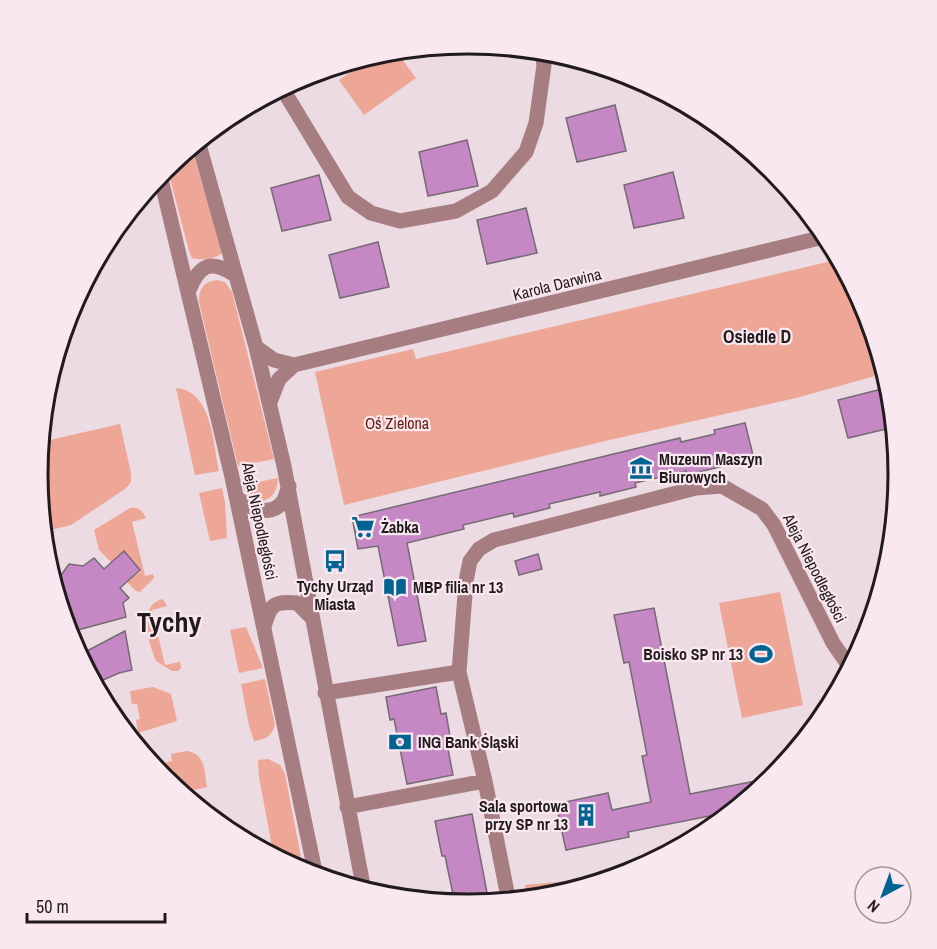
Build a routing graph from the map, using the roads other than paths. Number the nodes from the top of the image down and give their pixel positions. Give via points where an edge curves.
1 (543, 61) edge
2 (287, 95) edge
3 (201, 151) edge
4 (163, 186) edge
5 (816, 239) edge
6 (235, 275) junction
7 (189, 290) junction
8 (256, 347) junction
9 (294, 365) junction
10 (270, 402) junction
11 (289, 486) junction
12 (236, 497) junction
13 (313, 619) junction
14 (264, 627) junction
15 (845, 661) edge
16 (459, 672) junction
17 (325, 693) junction
18 (485, 781) junction
19 (347, 807) junction
20 (314, 865) edge
21 (359, 881) edge
22 (507, 893) edge

1 - 2 street via 536,123 526,152 492,191 456,211 400,221 371,213 348,197
3 - 6 street, Aleja Niepodległości
4 - 7 street, Aleja Niepodległości
5 - 9 street, Karola Darwina
6 - 7 street via 222,266 203,269
6 - 8 street, Aleja Niepodległości
7 - 12 street, Aleja Niepodległości
8 - 9 street via 274,360
8 - 10 street, Aleja Niepodległości
9 - 10 street via 279,379
10 - 11 street, Aleja Niepodległości
11 - 12 street via 283,501 263,511 246,506
11 - 13 street, Aleja Niepodległości
12 - 14 street, Aleja Niepodległości
13 - 14 street via 297,603 275,604
13 - 17 street, Aleja Niepodległości
14 - 20 street, Aleja Niepodległości
15 - 16 street, Aleja Niepodległości via 774,525 762,509 722,486 696,488 501,538 479,549 470,561 466,581
16 - 17 street
16 - 18 street, Aleja Niepodległości
17 - 19 street, Aleja Niepodległości
18 - 19 street
18 - 22 street, Aleja Niepodległości
19 - 21 street, Aleja Niepodległości

